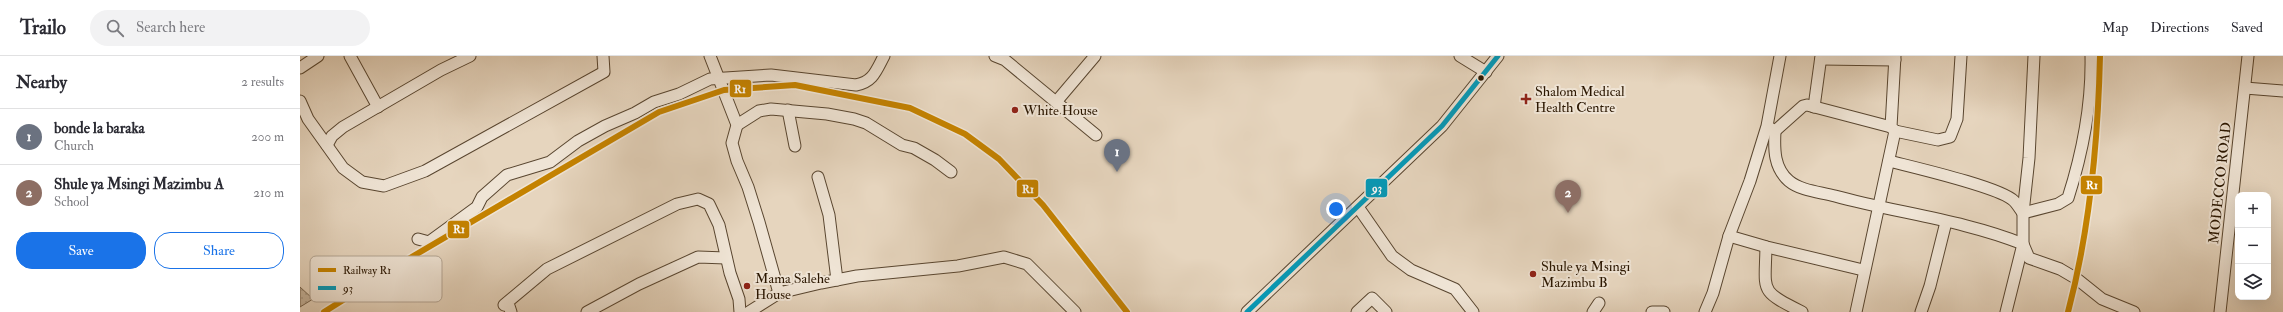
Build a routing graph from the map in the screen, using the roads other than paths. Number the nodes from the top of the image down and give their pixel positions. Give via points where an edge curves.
1 (318, 56) edge
2 (350, 56) edge
3 (470, 56) edge
4 (603, 56) edge
5 (710, 56) edge
6 (884, 56) edge
7 (995, 56) edge
8 (1095, 56) edge
9 (1460, 56) edge
10 (1498, 56) edge
11 (1780, 56) edge
12 (1961, 56) edge
13 (2034, 56) edge
14 (2091, 56) edge
15 (2248, 56) edge
16 (1821, 58) edge
17 (1895, 58) edge
18 (300, 68) edge
19 (1486, 72) junction
20 (717, 77) junction
21 (2245, 88) junction
22 (2283, 91) edge
23 (300, 101) edge
24 (1056, 102) junction
25 (1814, 107) junction
26 (378, 108) junction
27 (788, 110) junction
28 (737, 125) junction
29 (1771, 129) junction
30 (1893, 129) junction
31 (1096, 135) dead end
32 (1762, 144) junction
33 (327, 145) junction
34 (795, 146) dead end
35 (1773, 154) junction
36 (1757, 160) junction
37 (1889, 161) junction
38 (951, 172) dead end
39 (818, 177) dead end
40 (1358, 207) junction
41 (1879, 208) junction
42 (2023, 213) junction
43 (1946, 222) junction
44 (1729, 236) junction
45 (418, 239) dead end
46 (2023, 244) junction
47 (1766, 247) junction
48 (726, 258) junction
49 (1863, 270) junction
50 (837, 280) junction
51 (779, 293) junction
52 (1072, 311) edge
53 (511, 312) edge
54 (587, 312) edge
55 (740, 312) edge
56 (749, 312) edge
57 (1247, 312) edge
58 (1357, 312) edge
59 (1386, 312) edge
60 (1473, 312) edge
61 (1652, 312) edge
62 (1664, 312) edge
63 (1705, 312) edge
64 (1802, 312) edge
65 (1856, 312) edge
66 (1921, 312) edge
67 (2006, 312) edge
68 (2134, 312) edge
69 (2220, 312) edge

1 - 18 street
2 - 26 street
3 - 26 street
4 - 33 street via 604,72 430,168 389,184 376,186 355,178 336,162
5 - 20 street
6 - 20 street via 872,77 866,83 856,85 771,75
7 - 24 street via 1005,60
8 - 24 street
9 - 19 street
10 - 19 street
11 - 29 street
12 - 30 street via 1957,118 1950,136 1938,140
13 - 42 street via 2029,158
14 - 42 street via 2087,123 2068,198 2058,204
15 - 21 street, MODECCO ROAD
16 - 17 street
16 - 25 street
17 - 30 street
19 - 40 street via 1442,126
20 - 28 street
20 - 45 street via 654,102 635,114 605,126 578,141 550,162 507,175 482,197 477,207 440,236 429,242
21 - 22 street
21 - 69 street, MODECCO ROAD
23 - 33 street via 308,119
24 - 31 street
25 - 29 street via 1803,106
25 - 30 street
26 - 33 street via 336,132
27 - 28 street via 770,109 759,112
27 - 34 street
27 - 38 street via 827,114 866,123 879,133 935,160
28 - 51 street via 732,143 736,161 748,187
29 - 32 street
29 - 35 street
30 - 37 street
32 - 35 street
32 - 36 street
35 - 36 street
35 - 41 street via 1784,176 1798,186
36 - 44 street
37 - 41 street
37 - 42 street via 2005,195 2014,200
39 - 50 street via 829,215
40 - 57 street
40 - 60 street via 1392,256 1411,270 1455,289
41 - 43 street
41 - 49 street
42 - 46 street
43 - 46 street
43 - 66 street
44 - 47 street
44 - 63 street
46 - 67 street
46 - 68 street via 2029,258 2060,269 2102,299
47 - 49 street
47 - 64 street via 1765,287 1773,297
48 - 53 street via 720,230 711,208 704,200 694,199 677,204 547,269 504,305 509,306
48 - 54 street via 698,257 639,284
48 - 55 street via 739,299
49 - 65 street
50 - 51 street
50 - 52 street via 958,266 1004,257 1027,264
51 - 56 street
58 - 59 street via 1372,298
61 - 62 street

